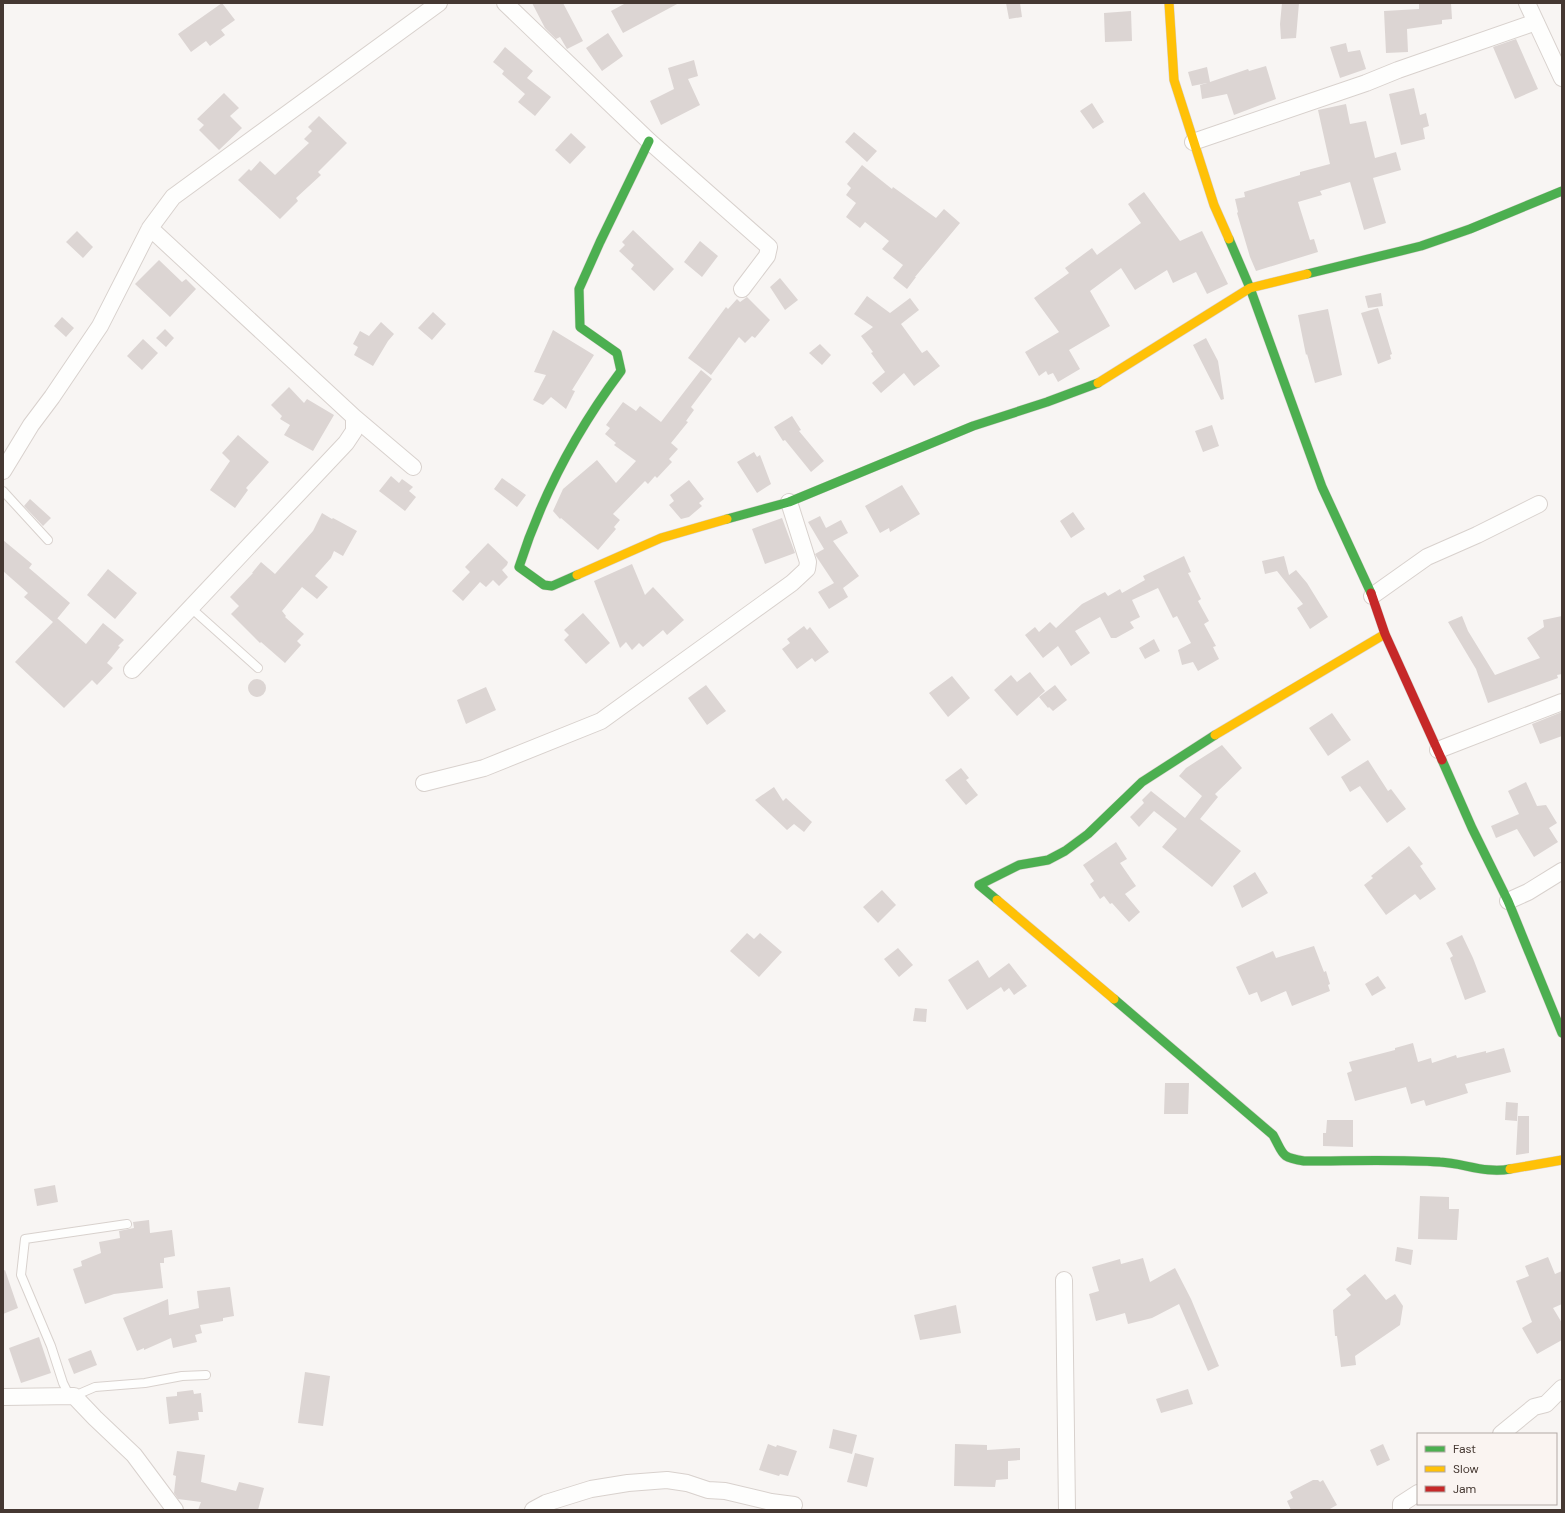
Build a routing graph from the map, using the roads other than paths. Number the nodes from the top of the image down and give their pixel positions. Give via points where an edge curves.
1 (439, 3) edge
2 (505, 3) edge
3 (1169, 3) edge
4 (1527, 3) edge
5 (1536, 22) junction
6 (1562, 78) edge
7 (649, 141) junction
8 (1194, 142) junction
9 (1562, 191) edge
10 (150, 228) junction
11 (1250, 288) junction
12 (742, 289) dead end
13 (354, 418) junction
14 (413, 467) dead end
15 (3, 471) edge
16 (3, 491) edge
17 (790, 502) junction
18 (1539, 504) dead end
19 (48, 540) dead end
20 (1372, 596) junction
21 (191, 608) junction
22 (1385, 634) junction
23 (258, 668) dead end
24 (132, 670) dead end
25 (1562, 702) edge
26 (1438, 750) junction
27 (424, 783) dead end
28 (1562, 871) edge
29 (1508, 901) junction
30 (1562, 1033) edge
31 (1562, 1160) edge
32 (127, 1224) dead end
33 (1064, 1280) dead end
34 (206, 1375) dead end
35 (1562, 1388) edge
36 (72, 1396) junction
37 (3, 1397) edge
38 (1502, 1433) edge
39 (1417, 1494) edge
40 (794, 1505) dead end
41 (175, 1510) edge
42 (533, 1510) edge
43 (1067, 1510) edge
44 (1401, 1510) edge

1 - 10 street via 173,197
2 - 7 street
3 - 8 street via 1174,80
4 - 5 street
5 - 6 street
5 - 8 street
7 - 12 street via 769,247 767,256
7 - 17 street via 579,289 580,328 617,353 621,371 598,400 564,460 528,537 519,567 544,585 552,586 661,538
8 - 11 street via 1214,205
9 - 11 street via 1421,246
10 - 13 street
10 - 15 street via 100,326 31,425
11 - 17 street via 1097,383 973,426
11 - 20 street via 1322,487
13 - 14 street
13 - 21 street via 354,431 346,443
16 - 19 lane
17 - 27 street via 808,562 807,569 792,583 601,721 484,768
18 - 20 street via 1477,536 1427,557
20 - 22 street
21 - 23 lane
21 - 24 street
22 - 26 street
22 - 31 street via 1201,743 1142,782 1088,834 1065,850 1048,860 1019,865 979,884 1273,1135 1282,1154 1292,1159 1442,1162 1506,1170
25 - 26 street
26 - 29 street
28 - 29 street
29 - 30 street
32 - 36 lane via 25,1239 21,1275 51,1346 63,1383
33 - 43 street
34 - 36 lane via 95,1387
35 - 38 street via 1546,1404 1534,1407
36 - 37 street
36 - 41 street via 134,1455
39 - 44 street via 1401,1504
40 - 42 street via 667,1480 591,1489 546,1503

